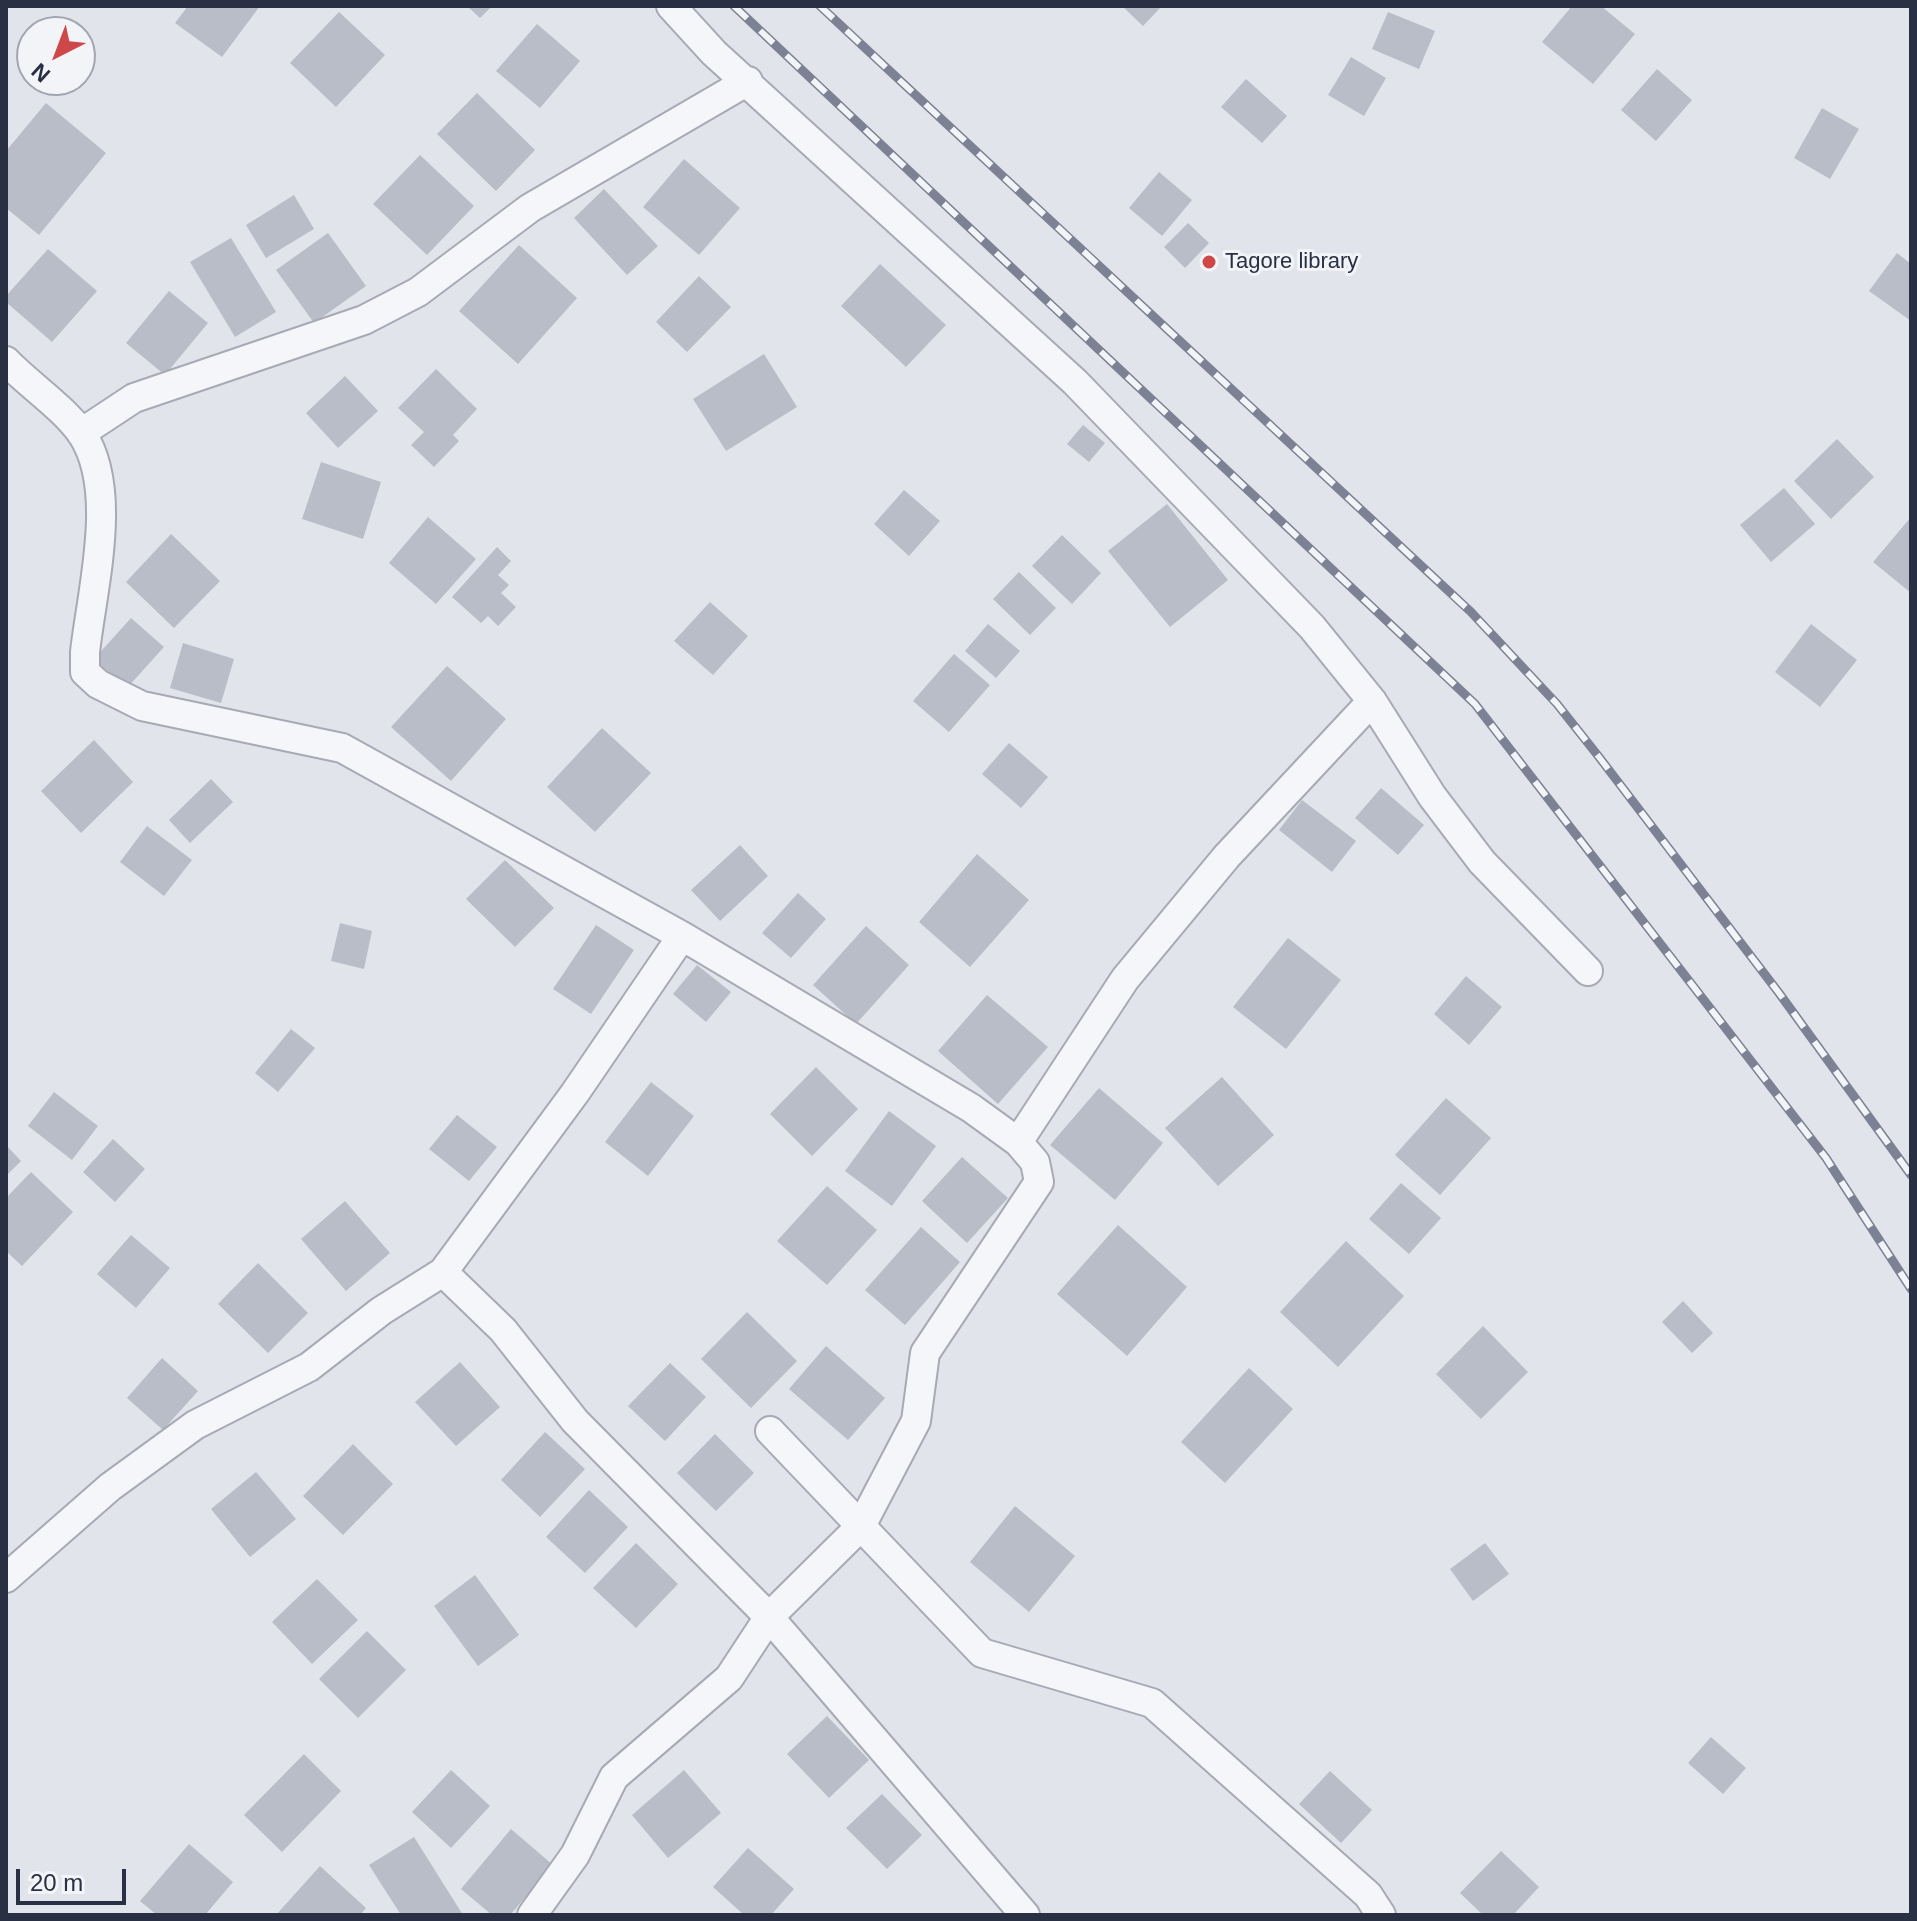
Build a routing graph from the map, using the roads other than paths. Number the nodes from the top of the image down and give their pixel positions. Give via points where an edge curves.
1 (671, 6) edge
2 (748, 81) junction
3 (6, 361) edge
4 (81, 433) junction
5 (1372, 701) junction
6 (682, 936) junction
7 (1588, 971) dead end
8 (1018, 1142) junction
9 (443, 1272) junction
10 (770, 1431) dead end
11 (861, 1526) junction
12 (6, 1578) edge
13 (769, 1617) junction
14 (532, 1915) edge
15 (1025, 1915) edge
16 (1381, 1915) edge

1 - 2 street
2 - 4 street via 530,208 418,292 364,320 134,398
2 - 5 street via 1075,382 1312,627
3 - 4 street
4 - 6 street via 99,470 101,522 85,652 85,672 98,684 142,706 342,748
5 - 7 street via 1432,796 1482,862
5 - 8 street via 1227,856 1125,979
6 - 8 street via 971,1108
6 - 9 street
8 - 11 street via 1035,1162 1039,1182 925,1353 916,1421
9 - 12 street via 381,1311 309,1367 195,1425 110,1487
9 - 13 street via 503,1330 575,1421
10 - 11 street
11 - 13 street
11 - 16 street via 982,1653 1152,1703 1368,1895
13 - 14 street via 729,1678 614,1777 575,1855
13 - 15 street

